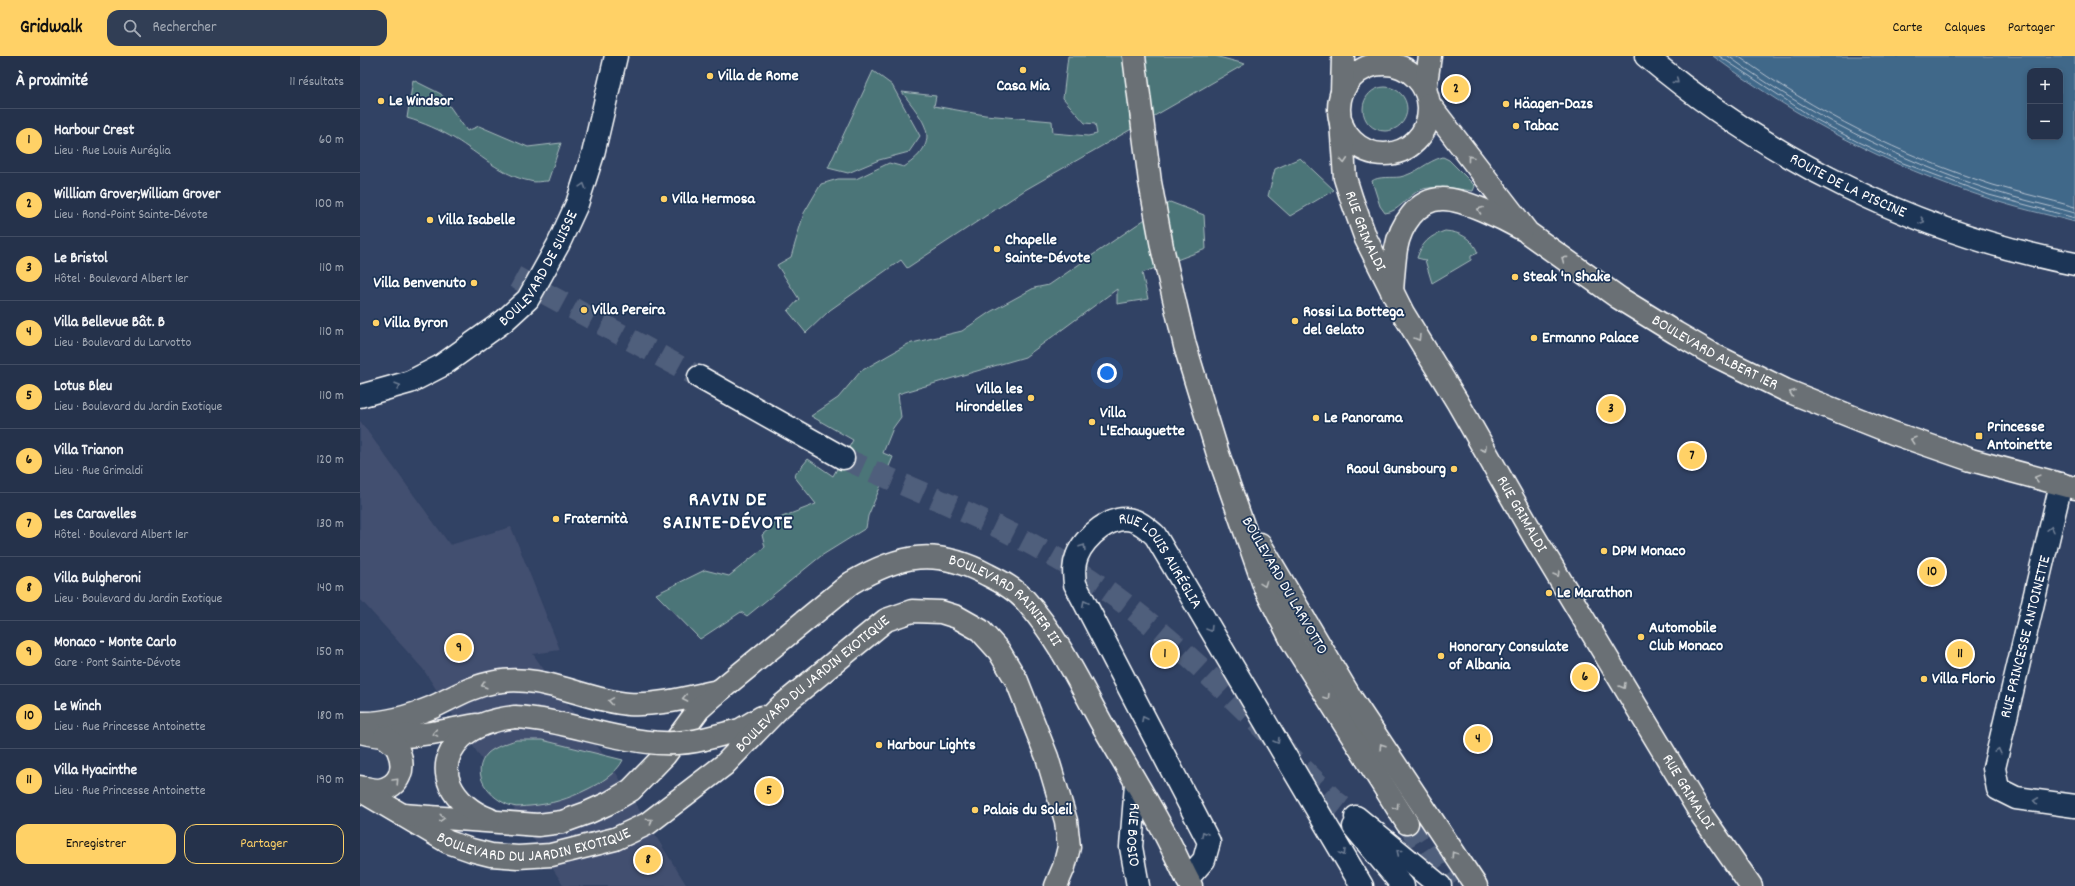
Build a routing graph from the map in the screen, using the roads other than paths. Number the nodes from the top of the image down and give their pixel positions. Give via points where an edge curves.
1 (616, 56) edge
2 (1134, 56) edge
3 (1343, 56) edge
4 (1430, 56) edge
5 (1646, 56) edge
6 (1383, 60) edge
7 (1403, 63) edge
8 (1342, 92) junction
9 (1427, 97) junction
10 (1341, 122) junction
11 (1528, 233) junction
12 (2075, 264) edge
13 (1392, 292) junction
14 (699, 377) tunnel mouth
15 (360, 396) edge
16 (843, 458) tunnel mouth
17 (2068, 486) edge
18 (1238, 507) junction
19 (719, 691) junction
20 (780, 707) junction
21 (360, 723) edge
22 (487, 723) junction
23 (360, 732) edge
24 (385, 737) junction
25 (1136, 784) junction
26 (360, 787) edge
27 (360, 790) edge
28 (2075, 806) edge
29 (403, 815) junction
30 (500, 822) junction
31 (1407, 823) tunnel mouth
32 (1189, 882) edge
33 (1056, 886) edge
34 (1138, 886) edge
35 (1362, 886) edge
36 (1403, 886) edge
37 (1440, 886) edge
38 (1476, 886) edge
39 (1751, 886) edge

15 -> 1 street, BOULEVARD DE SUISSE via 410,382 441,366 504,321 528,299 558,246 577,204 593,154
2 - 18 main road via 1150,182 1176,311 1216,447
3 - 8 main road
4 - 9 main road
5 -> 12 street, ROUTE DE LA PISCINE via 1682,86 1745,130 1783,154 1849,189 1912,217 1982,240
6 - 7 main road via 1392,64
6 - 8 main road via 1355,75
7 - 9 main road via 1417,78
8 - 10 main road via 1339,109
9 - 10 main road via 1428,117 1419,138 1400,151 1389,154 1366,150 1355,143
11 -> 9 main road, BOULEVARD ALBERT 1ER
10 -> 13 main road, RUE GRIMALDI via 1345,178 1366,238
11 -> 13 main road via 1511,223 1452,199 1441,198 1423,204 1409,218 1400,236 1396,248
17 -> 11 main road, BOULEVARD ALBERT 1ER via 1971,460 1900,436 1785,390 1714,355 1653,319
13 -> 39 main road, RUE GRIMALDI via 1700,814
14 - 16 street
28 -> 17 street, RUE PRINCESSE ANTOINETTE via 2016,798 1998,789 1994,768
18 -> 31 main road, BOULEVARD DU LARVOTTO via 1265,588 1292,641
38 -> 18 main road, BOULEVARD DU LARVOTTO via 1351,698
19 -> 21 main road via 669,701 629,704 539,682 495,682 463,691 433,707 406,716
19 - 25 main road, BOULEVARD RAINIER III via 851,583 872,570 908,559 945,558 962,562 991,576 1014,589 1025,600 1054,640
19 - 30 main road, BOULEVARD RAINIER III via 699,709 651,770 631,790 570,820 552,824 519,825
20 - 22 main road, bridge via 740,730 690,742 627,739 542,719 515,717
29 -> 20 main road, BOULEVARD DU JARDIN EXOTIQUE via 448,842 491,855 551,855 615,839 647,824 724,765
20 - 33 main road, BOULEVARD DU JARDIN EXOTIQUE via 886,620 912,611 941,612 975,626 999,650 1016,681 1059,792 1069,847
22 -> 24 main road via 427,734
22 - 30 main road via 469,732 453,747 448,759 448,772 450,784 460,802 477,813
23 - 24 main road
26 -> 24 main road via 378,790 392,786 400,777 402,767 398,749
25 - 32 main road, BOULEVARD RAINIER III
25 - 34 street, RUE BOSIO via 1131,847
27 - 29 main road, BOULEVARD DU JARDIN EXOTIQUE
29 -> 30 main road
32 -> 35 street, RUE LOUIS AURÉGLIA via 1204,860 1209,842 1075,584 1074,569 1077,556 1085,542 1102,527 1118,519 1135,520 1155,535
37 -> 36 street via 1354,821

